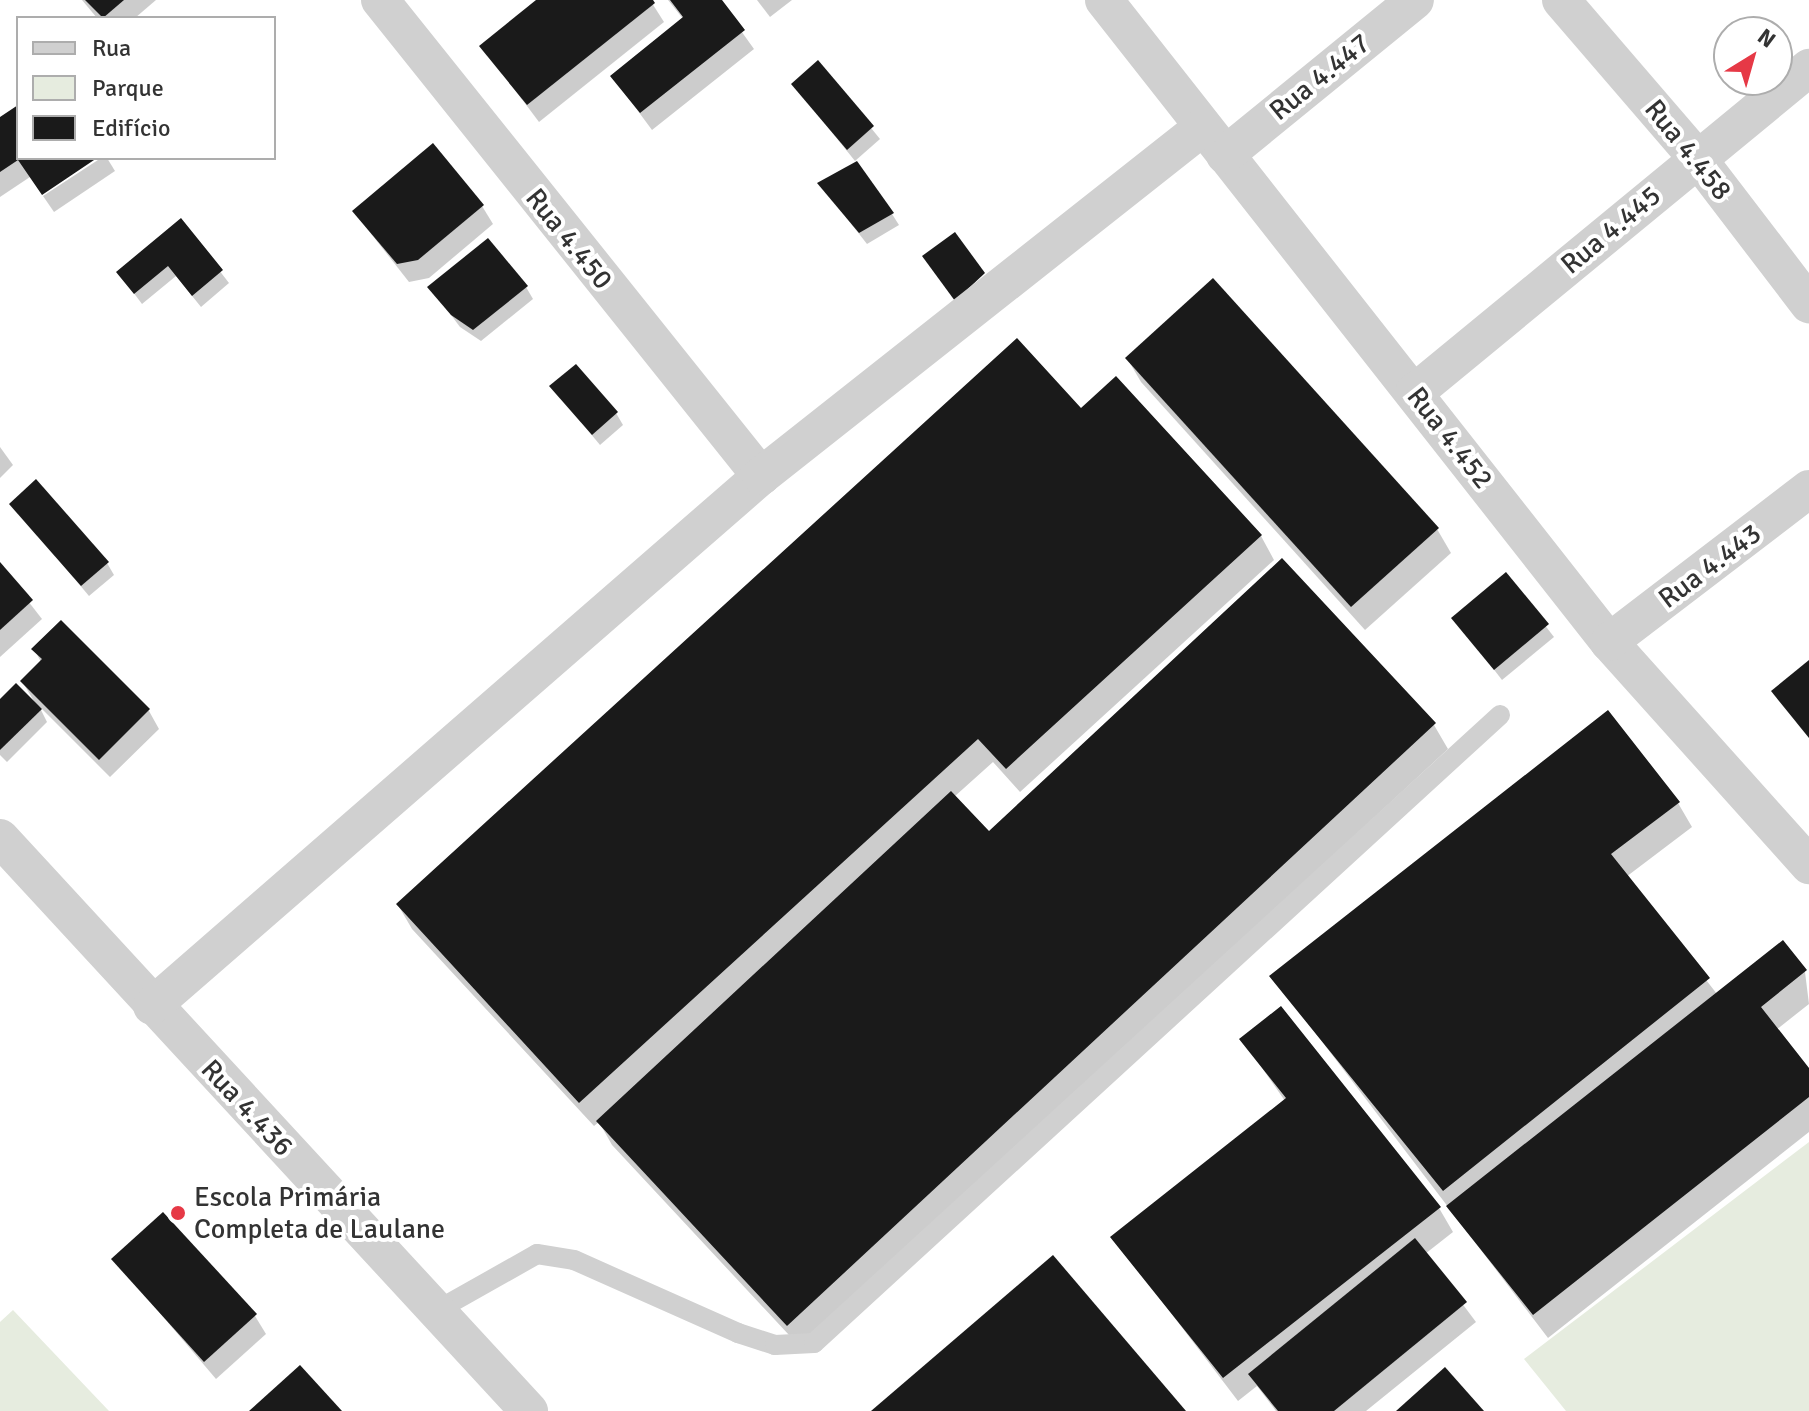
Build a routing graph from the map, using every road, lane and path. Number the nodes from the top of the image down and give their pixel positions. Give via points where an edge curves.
1 (380, 0) edge
2 (1104, 0) edge
3 (1415, 0) edge
4 (1561, 0) edge
5 (1809, 68) edge
6 (1214, 141) junction
7 (1698, 159) junction
8 (1809, 304) edge
9 (1414, 393) junction
10 (761, 476) junction
11 (1809, 489) edge
12 (1609, 642) junction
13 (1500, 715) dead end
14 (0, 838) edge
15 (1809, 865) edge
16 (152, 1006) junction
17 (436, 1311) junction
18 (529, 1411) edge

1 - 10 street, Rua 4.450
2 - 6 street, Rua 4.452
3 - 6 street, Rua 4.447
4 - 7 street, Rua 4.458
5 - 7 street, Rua 4.445
6 - 9 street, Rua 4.452
6 - 10 street, Rua 4.447
7 - 8 street, Rua 4.458
7 - 9 street, Rua 4.445
9 - 12 street, Rua 4.452
10 - 16 street, Rua 4.447
11 - 12 street, Rua 4.443
12 - 15 street, Rua 4.452
13 - 17 lane via 814,1343 775,1345 574,1260 537,1254
14 - 16 street, Rua 4.436
16 - 17 street, Rua 4.436
17 - 18 street, Rua 4.436

